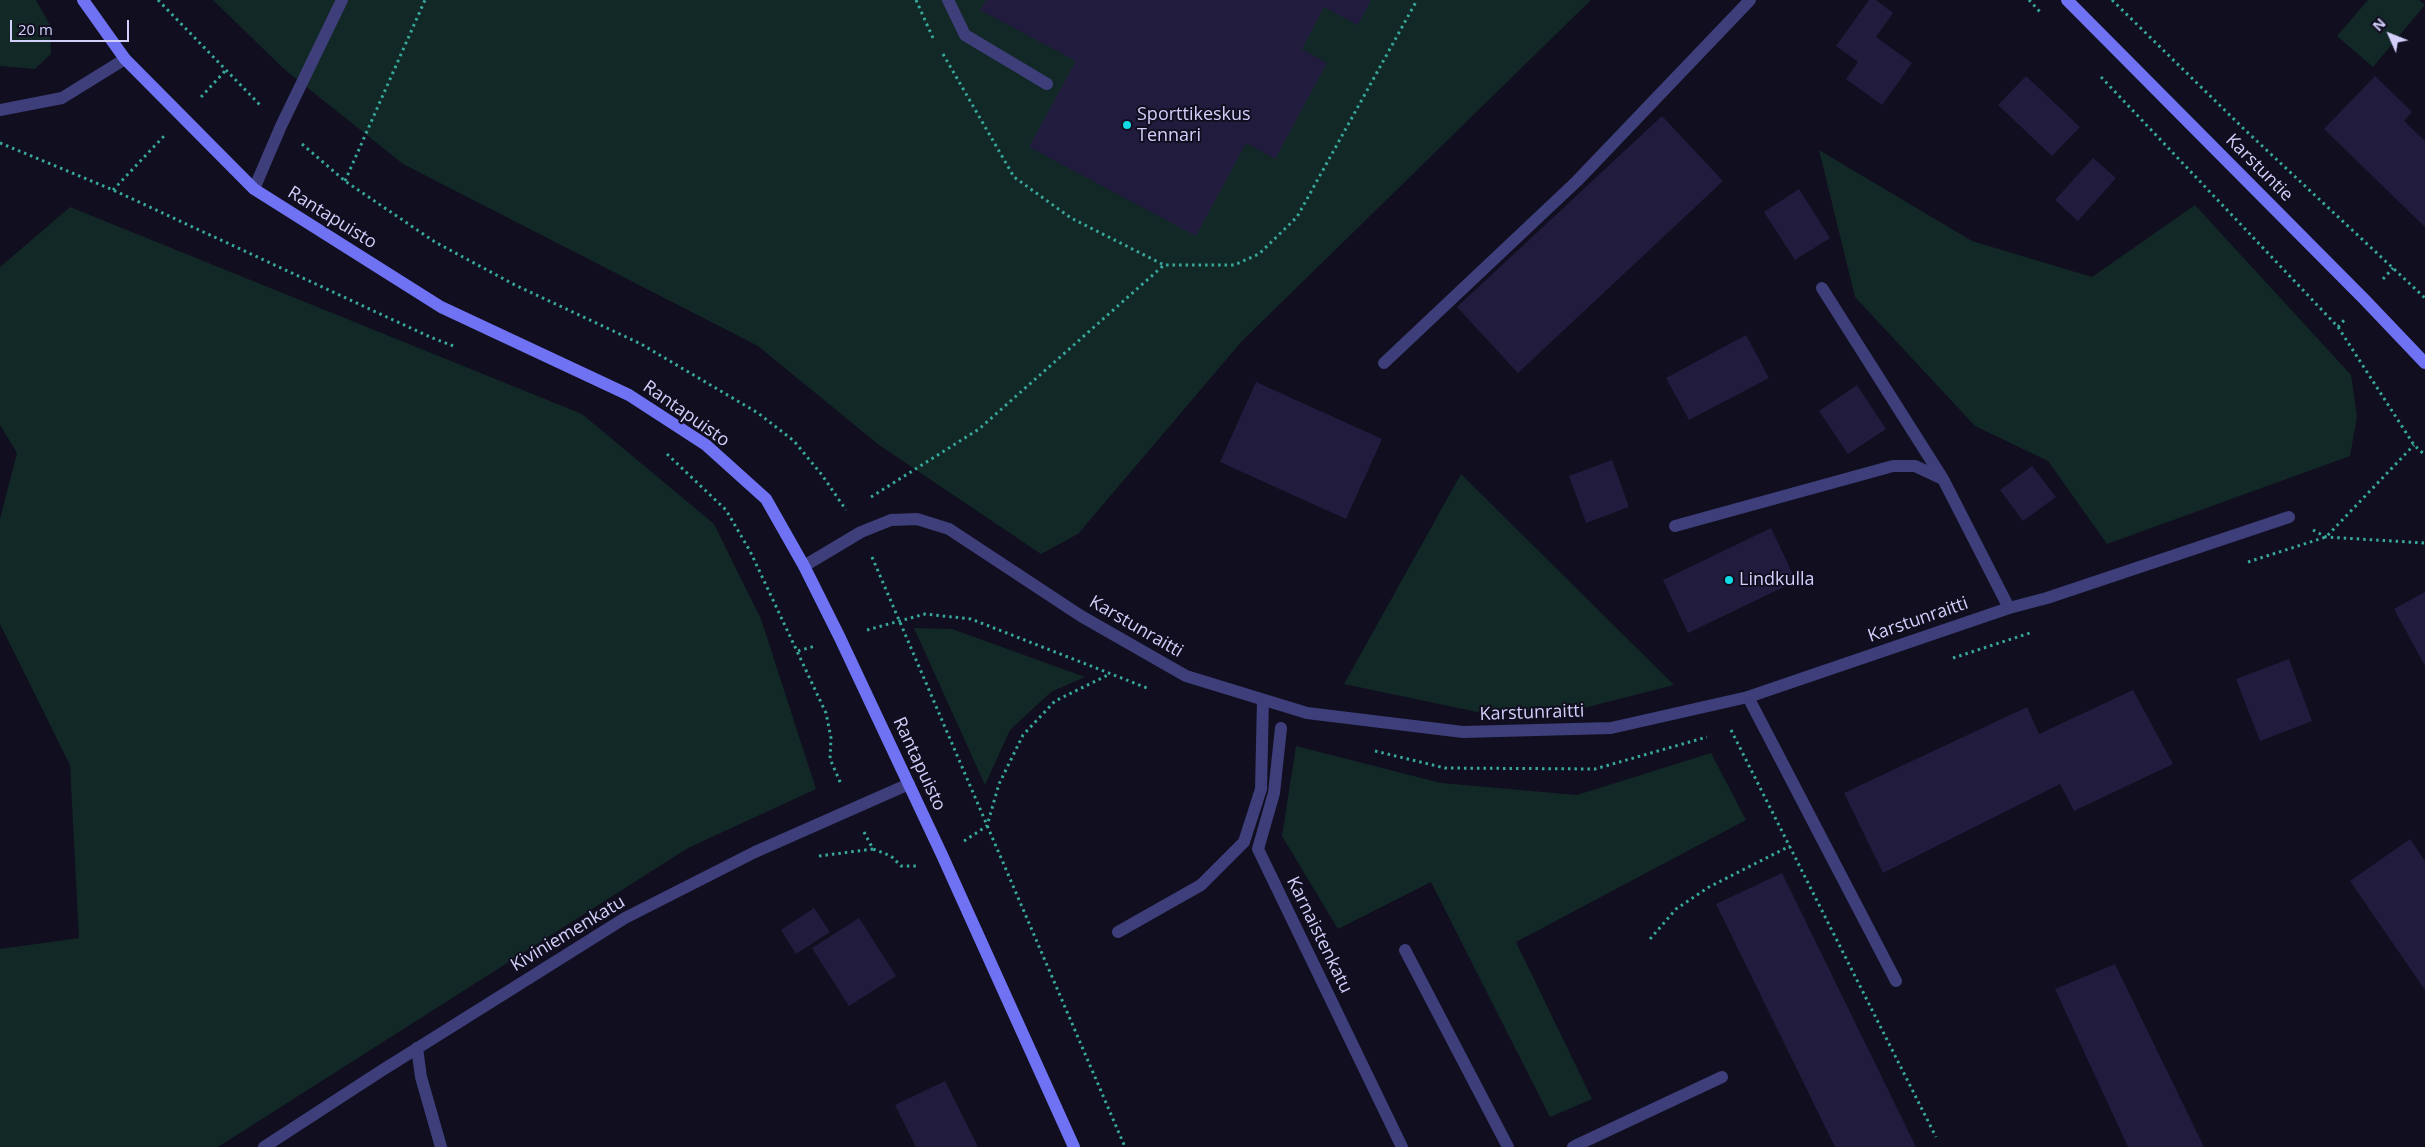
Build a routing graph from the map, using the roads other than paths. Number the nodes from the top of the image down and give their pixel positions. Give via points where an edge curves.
1 (83, 0) edge
2 (342, 0) edge
3 (948, 0) edge
4 (1750, 0) edge
5 (2067, 0) edge
6 (125, 59) junction
7 (1047, 84) dead end
8 (0, 110) edge
9 (254, 189) junction
10 (1822, 288) dead end
11 (1384, 364) dead end
12 (2425, 364) edge
13 (1943, 479) junction
14 (2289, 516) road end
15 (1675, 526) dead end
16 (804, 566) junction
17 (2009, 608) junction
18 (1748, 697) junction
19 (1263, 700) junction
20 (1281, 728) dead end
21 (909, 784) junction
22 (1118, 932) dead end
23 (1404, 950) dead end
24 (1896, 981) dead end
25 (417, 1048) junction
26 (1722, 1077) dead end
27 (1575, 1146) edge
28 (264, 1147) edge
29 (441, 1147) edge
30 (1074, 1147) edge
31 (1402, 1147) edge
32 (1508, 1147) edge

1 - 6 street, Rantapuisto
2 - 9 street
3 - 7 street via 965,35
4 - 11 street via 1577,181
5 - 12 street, Karstuntie
6 - 8 street via 62,98
6 - 9 street, Rantapuisto
9 - 16 street, Rantapuisto via 441,307 629,395 706,445 766,499
10 - 13 street
13 - 15 street via 1915,466 1893,466
13 - 17 street
14 - 17 street, Karstunraitti
16 - 19 street, Karstunraitti via 861,532 891,520 917,519 949,529 1081,616 1186,676
16 - 21 street, Rantapuisto
17 - 18 street, Karstunraitti
18 - 19 street, Karstunraitti via 1611,728 1463,732 1307,713
18 - 24 street
19 - 22 street via 1261,789 1244,842 1201,885
20 - 31 street, Karnaistenkatu via 1274,793 1258,850
21 - 25 street, Kiviniemenkatu via 755,852 625,918
21 - 30 street, Rantapuisto
23 - 32 street
25 - 28 street, Kiviniemenkatu
25 - 29 street via 421,1076
26 - 27 street

